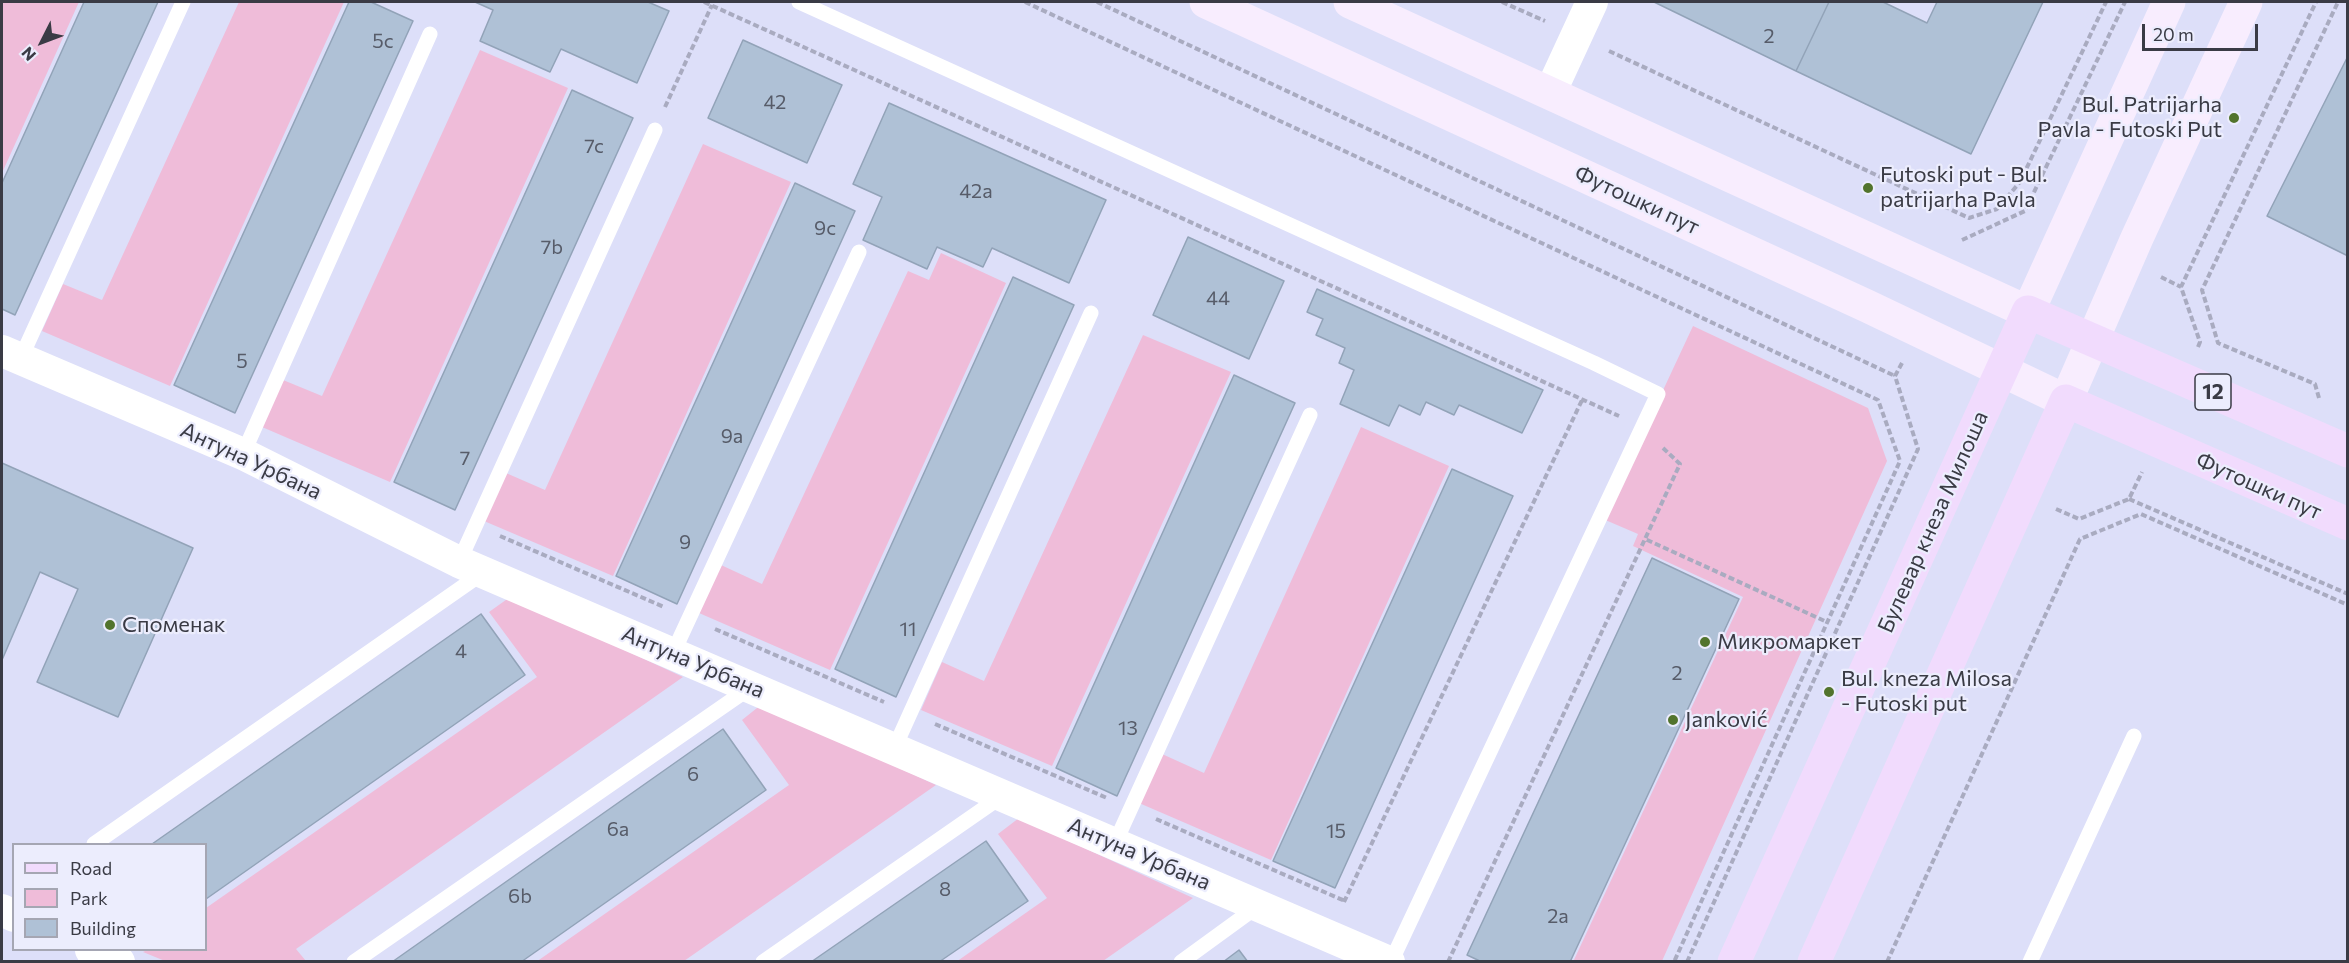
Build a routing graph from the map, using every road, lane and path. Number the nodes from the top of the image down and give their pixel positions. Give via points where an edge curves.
1 (183, 2) edge
2 (704, 2) edge
3 (799, 2) edge
4 (1025, 2) edge
5 (1097, 2) edge
6 (1206, 2) edge
7 (1350, 2) edge
8 (1502, 2) edge
9 (1592, 2) edge
10 (2106, 2) edge
11 (2125, 2) edge
12 (2169, 2) edge
13 (2246, 2) edge
14 (2316, 2) edge
15 (2338, 2) edge
16 (712, 5) junction
17 (430, 34) dead end
18 (1576, 36) junction
19 (1550, 93) junction
20 (655, 130) joint
21 (859, 252) dead end
22 (1945, 274) junction
23 (2028, 312) junction
24 (1091, 313) dead end
25 (1919, 331) junction
26 (2092, 340) junction
27 (2200, 342) dead end
28 (2218, 343) dead end
29 (11, 356) edge
30 (2001, 371) junction
31 (1895, 376) junction
32 (1583, 398) junction
33 (2066, 401) junction
34 (1310, 415) dead end
35 (1642, 428) junction
36 (2342, 445) edge
37 (243, 454) junction
38 (2079, 519) dead end
39 (2348, 524) edge
40 (1645, 539) junction
41 (471, 567) junction
42 (2348, 594) edge
43 (2348, 605) edge
44 (1827, 622) junction
45 (673, 653) junction
46 (751, 687) junction
47 (2134, 736) dead end
48 (894, 749) junction
49 (1003, 796) junction
50 (95, 843) edge
51 (1115, 843) junction
52 (1258, 906) junction
53 (1329, 936) junction
54 (93, 951) edge
55 (119, 962) edge
56 (354, 962) edge
57 (763, 962) edge
58 (1181, 962) edge
59 (1390, 962) edge
60 (1448, 962) edge
61 (1674, 962) edge
62 (1687, 962) edge
63 (1734, 962) edge
64 (1814, 962) edge
65 (1887, 962) edge
66 (2030, 962) edge

1 - 29 lane
2 - 16 path
3 - 35 lane via 1658,394
4 - 44 path via 1878,400 1900,461
5 - 31 path
6 - 25 main road, Футошки пут
7 - 19 main road
8 - 18 path
9 - 18 street
10 - 18 path via 2020,182 1998,209 1970,218
11 - 22 path via 2025,211 1961,241
12 - 23 main road
13 - 26 main road
14 - 27 path via 2181,287
15 - 28 path via 2202,290
16 - 20 path
16 - 32 path
17 - 37 lane
18 - 19 street
19 - 22 main road
20 - 41 lane
21 - 45 lane
22 - 23 main road
23 - 26 main road, 12
23 - 30 main road, Булевар кнеза Милоша
24 - 48 lane
25 - 30 main road, Футошки пут
25 - 31 path
26 - 33 main road
26 - 36 main road, 12
29 - 37 street, Антуна Урбана
30 - 33 main road, Футошки пут
30 - 63 main road, Булевар кнеза Милоша
31 - 62 path via 1918,449
32 - 35 path
32 - 53 path
33 - 39 main road, Футошки пут
33 - 64 main road
34 - 51 lane
35 - 40 path via 1680,465
35 - 59 lane
37 - 41 street, Антуна Урбана
38 - 42 path via 2129,499
40 - 44 path
40 - 60 path
41 - 45 street, Антуна Урбана
41 - 50 lane
43 - 65 path via 2141,514 2080,539
44 - 61 path
45 - 46 street, Антуна Урбана
46 - 48 street, Антуна Урбана
46 - 56 lane
47 - 66 lane
48 - 49 street, Антуна Урбана
49 - 51 street, Антуна Урбана
49 - 57 lane
51 - 52 street, Антуна Урбана
52 - 53 street, Антуна Урбана
52 - 58 lane
53 - 59 street, Антуна Урбана
54 - 55 street

